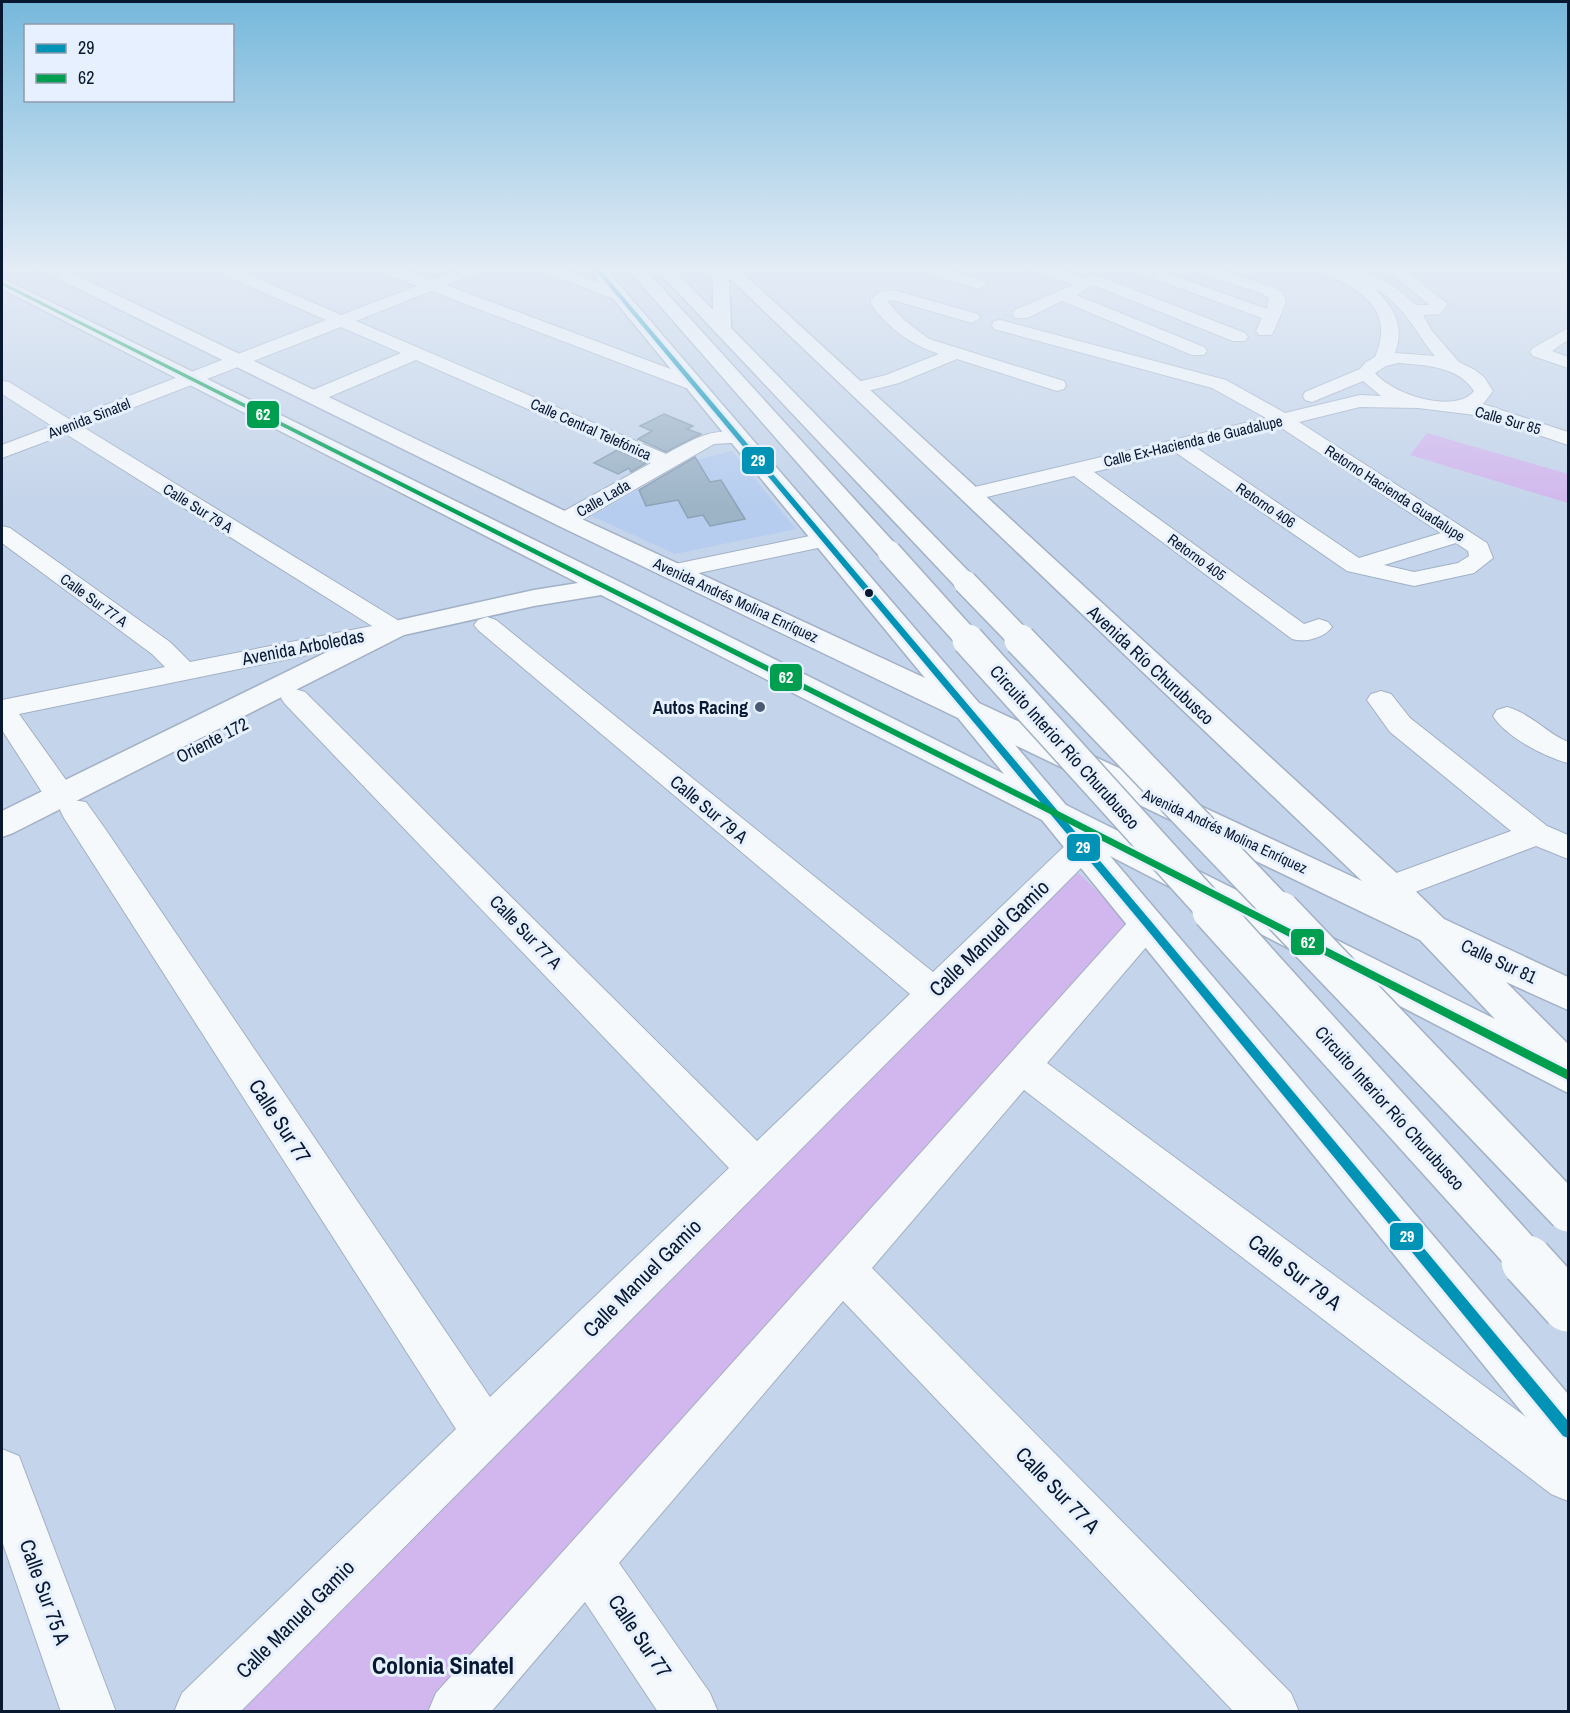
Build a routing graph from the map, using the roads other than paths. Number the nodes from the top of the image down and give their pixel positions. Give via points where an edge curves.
1 (140, 347) edge
2 (205, 347) edge
3 (261, 347) edge
4 (403, 347) edge
5 (593, 347) edge
6 (662, 347) edge
7 (706, 347) edge
8 (739, 347) edge
9 (812, 347) edge
10 (934, 347) edge
11 (1081, 347) edge
12 (1188, 347) edge
13 (1210, 347) edge
14 (1390, 347) edge
15 (1436, 347) edge
16 (1547, 347) edge
17 (1198, 351) junction
18 (417, 353) junction
19 (954, 354) junction
20 (232, 358) junction
21 (1383, 360) junction
22 (1569, 363) edge
23 (1453, 367) junction
24 (1366, 373) junction
25 (185, 376) junction
26 (693, 384) junction
27 (1219, 384) junction
28 (1480, 384) junction
29 (1057, 385) dead end
30 (2, 386) edge
31 (856, 388) junction
32 (315, 396) junction
33 (1417, 403) junction
34 (1447, 406) junction
35 (1264, 409) junction
36 (1283, 420) junction
37 (61, 423) junction
38 (1569, 424) edge
39 (739, 438) junction
40 (1569, 439) edge
41 (2, 440) edge
42 (1178, 445) junction
43 (2, 452) edge
44 (666, 462) junction
45 (1077, 469) junction
46 (963, 489) junction
47 (565, 520) junction
48 (2, 533) edge
49 (1459, 535) junction
50 (824, 540) junction
51 (1355, 566) junction
52 (675, 571) junction
53 (605, 587) junction
54 (487, 625) junction
55 (1319, 627) dead end
56 (395, 629) junction
57 (428, 643) joint
58 (183, 671) junction
59 (295, 698) junction
60 (1381, 700) dead end
61 (2, 710) edge
62 (967, 710) junction
63 (1507, 716) dead end
64 (1569, 753) edge
65 (67, 802) junction
66 (1053, 812) junction
67 (2, 825) edge
68 (1536, 834) junction
69 (1083, 847) junction
70 (1569, 847) edge
71 (2, 849) edge
72 (1390, 888) junction
73 (1147, 923) junction
74 (1429, 928) junction
75 (933, 991) junction
76 (1569, 994) edge
77 (1021, 1066) junction
78 (1569, 1073) edge
79 (754, 1168) junction
80 (1569, 1212) edge
81 (843, 1269) junction
82 (1569, 1306) edge
83 (1569, 1431) edge
84 (486, 1432) junction
85 (2, 1473) edge
86 (1569, 1478) edge
87 (587, 1561) junction
88 (88, 1712) edge
89 (201, 1712) edge
90 (455, 1712) edge
91 (691, 1712) edge
92 (1272, 1712) edge

1 - 25 main road, Avenida Andrés Molina Enríquez
2 - 20 main road, Avenida Andrés Molina Enríquez
3 - 20 street, Avenida Sinatel
4 - 18 street, Calle Central Telefónica
5 - 26 street
6 - 26 main road
7 - 82 main road, Circuito Interior Río Churubusco, bridge
8 - 80 main road, bridge
9 - 31 main road, Avenida Río Churubusco
10 - 19 street
11 - 27 street
12 - 17 street
13 - 17 street
14 - 21 street
15 - 23 street
16 - 22 street via 1540,351 1543,354
17 - 27 street via 1196,365
18 - 32 street
18 - 44 street, Calle Central Telefónica
19 - 29 street
19 - 31 street via 892,379
20 - 25 street, Avenida Sinatel
20 - 32 main road, Avenida Andrés Molina Enríquez
21 - 23 street via 1416,359
21 - 24 street, Calle Ex-Hacienda de Guadalupe via 1370,365
23 - 28 street, Calle Sur 85
24 - 33 street via 1381,390
24 - 35 street, Calle Ex-Hacienda de Guadalupe via 1306,398
25 - 37 street, Avenida Sinatel
25 - 53 main road, Avenida Andrés Molina Enríquez
26 - 39 main road
27 - 35 street, Retorno Hacienda Guadalupe
28 - 34 street via 1484,391 1475,402
28 - 38 street, Calle Sur 85
30 - 37 street, Calle Sur 79 A
31 - 46 main road, Avenida Río Churubusco
32 - 47 main road, Avenida Andrés Molina Enríquez
33 - 34 street, Calle Sur 85
33 - 36 street, Calle Ex-Hacienda de Guadalupe via 1360,401
34 - 40 street, Calle Sur 85 via 1486,410
35 - 36 street, Retorno Hacienda Guadalupe
35 - 46 street, Calle Ex-Hacienda de Guadalupe
36 - 42 street, Calle Ex-Hacienda de Guadalupe
36 - 49 street, Retorno Hacienda Guadalupe
37 - 41 street, Avenida Sinatel
37 - 43 street, Avenida Sinatel
37 - 56 street, Calle Sur 79 A
39 - 44 street, Calle Lada via 710,438
39 - 50 main road
42 - 45 street, Calle Ex-Hacienda de Guadalupe
42 - 51 street, Retorno 406
44 - 47 street, Calle Lada
45 - 46 street, Calle Ex-Hacienda de Guadalupe
45 - 55 street, Retorno 405 via 1301,634
46 - 72 main road, Avenida Río Churubusco
47 - 52 main road, Avenida Andrés Molina Enríquez
48 - 58 street, Calle Sur 77 A via 161,648
49 - 51 street
49 - 51 street, Retorno Hacienda Guadalupe via 1479,548 1481,558 1466,568 1414,579
50 - 52 street, Avenida Arboledas
50 - 62 main road
52 - 53 main road, Avenida Arboledas
52 - 62 main road, Avenida Andrés Molina Enríquez
53 - 54 main road, Avenida Arboledas via 567,606
53 - 56 main road, Avenida Arboledas via 534,598
53 - 66 main road, Avenida Andrés Molina Enríquez
54 - 57 main road, Avenida Arboledas
54 - 75 street, Calle Sur 79 A
56 - 58 street, Avenida Arboledas
56 - 65 main road, Oriente 172
57 - 59 main road, Oriente 172 via 368,663
58 - 61 street, Avenida Arboledas
59 - 65 main road, Oriente 172
59 - 79 street, Calle Sur 77 A
60 - 68 street via 1400,726
61 - 65 street, Calle Sur 77
62 - 66 main road
62 - 74 main road, Avenida Andrés Molina Enríquez
63 - 64 street via 1544,743
65 - 67 main road, Oriente 172
65 - 71 main road, Oriente 172
65 - 84 street, Calle Sur 77 via 95,838
66 - 69 main road
66 - 78 main road, Avenida Andrés Molina Enríquez
68 - 70 street
68 - 72 street
69 - 73 main road
69 - 75 street, Calle Manuel Gamio
72 - 74 main road, Avenida Río Churubusco
73 - 77 street
73 - 83 main road
74 - 76 main road, Calle Sur 81
74 - 78 main road, Avenida Río Churubusco
75 - 79 street, Calle Manuel Gamio
77 - 81 street
77 - 86 street, Calle Sur 79 A
79 - 84 street, Calle Manuel Gamio
81 - 87 street
81 - 92 street, Calle Sur 77 A
84 - 89 street, Calle Manuel Gamio
85 - 88 street, Calle Sur 75 A
87 - 90 street
87 - 91 street, Calle Sur 77

